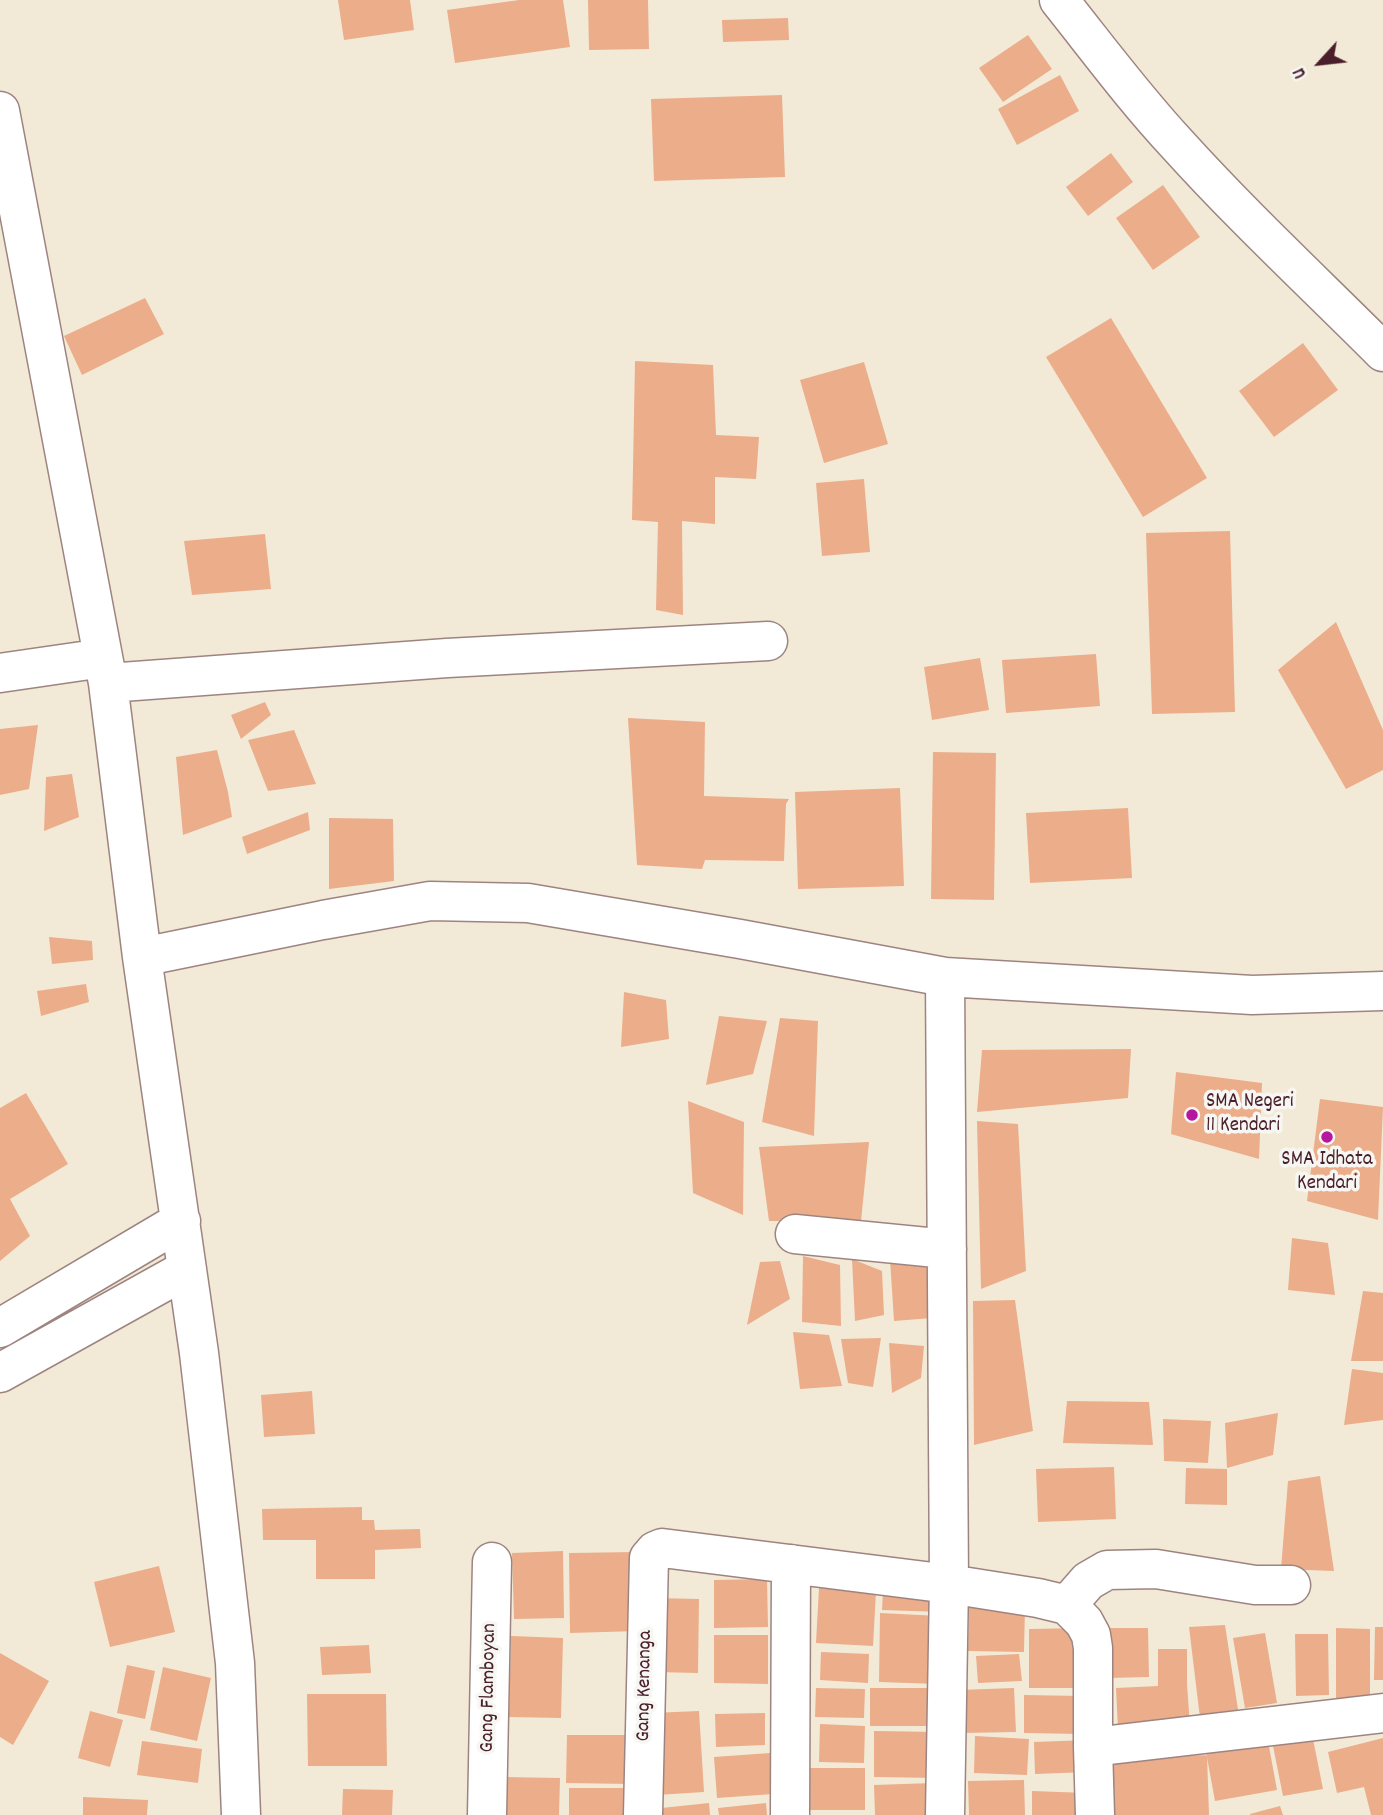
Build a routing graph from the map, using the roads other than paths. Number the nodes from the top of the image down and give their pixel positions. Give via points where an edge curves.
1 (1059, 0) edge
2 (0, 111) edge
3 (4, 155) edge
4 (1383, 352) edge
5 (768, 641) dead end
6 (106, 670) junction
7 (0, 673) edge
8 (142, 957) junction
9 (945, 977) junction
10 (1383, 992) edge
11 (181, 1221) junction
12 (795, 1234) dead end
13 (947, 1249) junction
14 (187, 1269) junction
15 (0, 1328) edge
16 (0, 1374) edge
17 (492, 1562) dead end
18 (791, 1564) junction
19 (948, 1584) junction
20 (1291, 1585) dead end
21 (1067, 1605) junction
22 (1383, 1713) edge
23 (1093, 1747) junction
24 (241, 1815) edge
25 (488, 1815) edge
26 (643, 1815) edge
27 (790, 1815) edge
28 (945, 1815) edge
29 (1095, 1815) edge

1 - 4 street via 1175,143
2 - 3 street
3 - 6 street
5 - 6 street
6 - 7 street
6 - 8 street
8 - 9 street via 430,901 528,903
8 - 11 street
9 - 10 street via 1252,995
9 - 13 street
11 - 14 street
11 - 15 street
12 - 13 street
13 - 19 street
14 - 16 street
14 - 24 street via 235,1663
17 - 25 street, Gang Flamboyan
18 - 19 street
18 - 26 street, Gang Kenanga via 662,1548 649,1558
18 - 27 street
19 - 21 street
19 - 28 street
20 - 21 street via 1255,1585 1156,1569 1107,1570 1088,1581
21 - 23 street via 1091,1635
22 - 23 street
23 - 29 street

